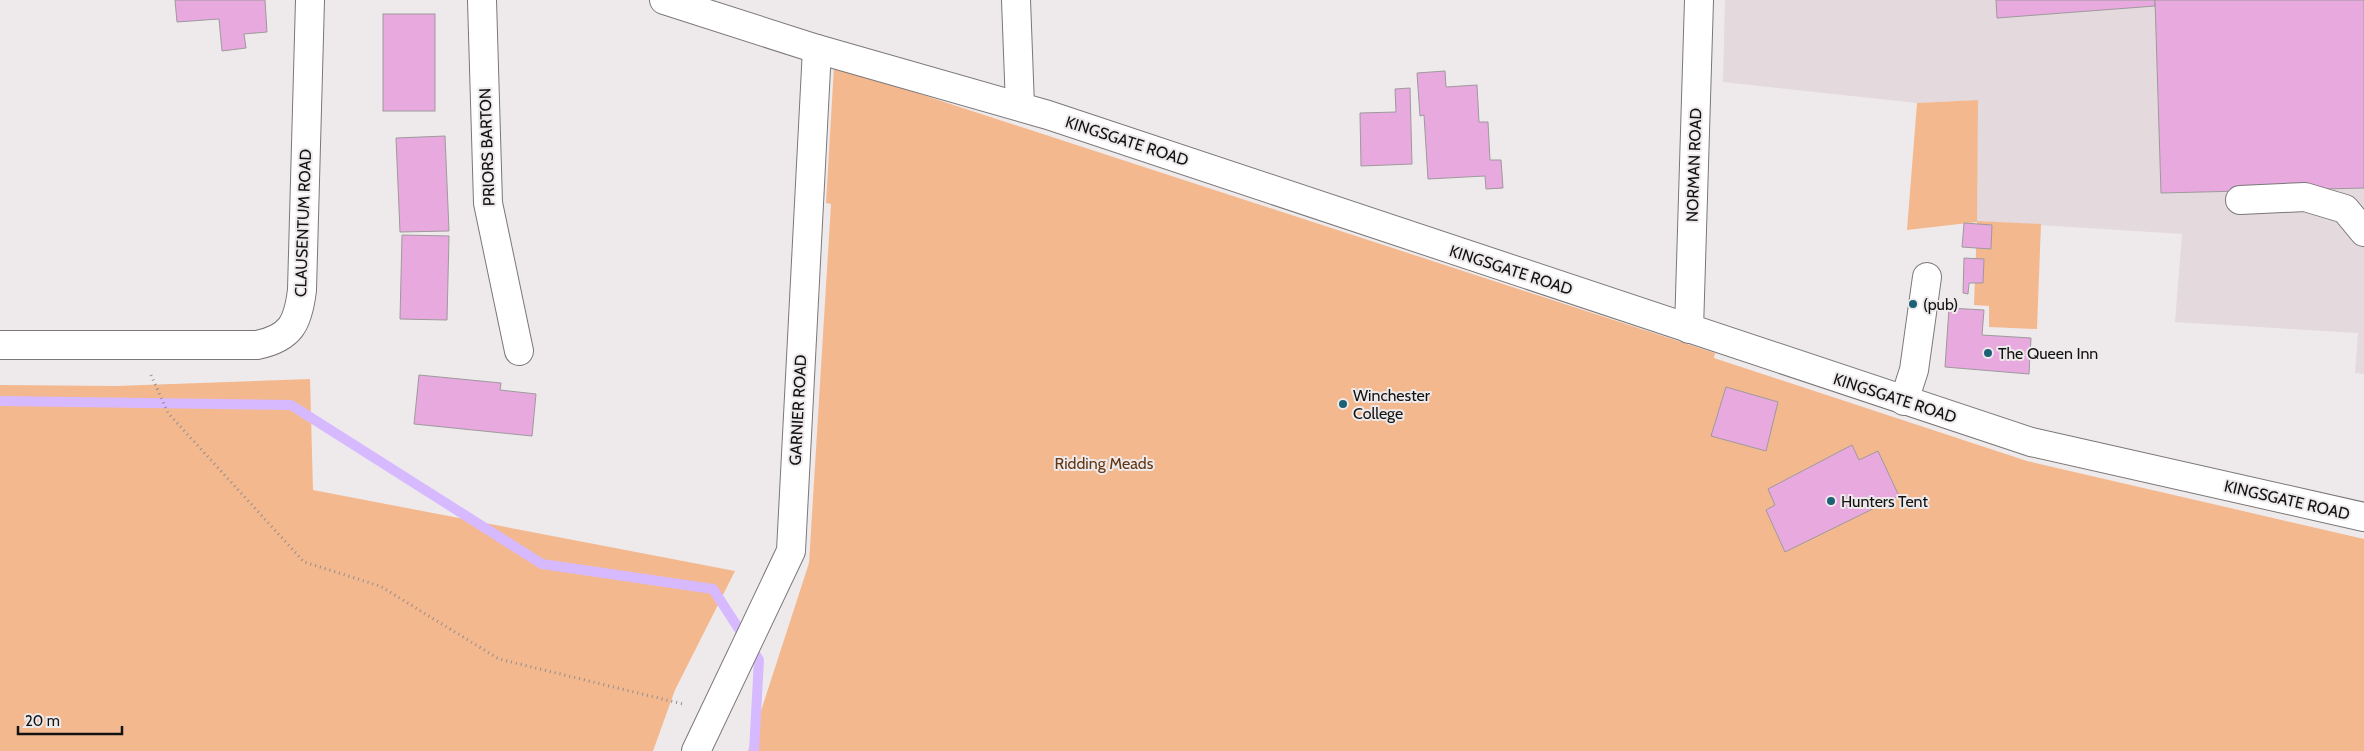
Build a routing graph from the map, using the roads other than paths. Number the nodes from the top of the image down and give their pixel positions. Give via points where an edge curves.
1 (310, 0) edge
2 (482, 0) edge
3 (664, 0) edge
4 (1016, 0) edge
5 (1699, 0) edge
6 (817, 49) junction
7 (1020, 106) junction
8 (2240, 200) dead end
9 (2364, 232) edge
10 (1926, 277) dead end
11 (1689, 329) junction
12 (0, 345) edge
13 (519, 351) dead end
14 (1904, 401) junction
15 (2364, 518) edge
16 (696, 751) edge

1 - 12 street, CLAUSENTUM ROAD via 302,290 300,313 289,331 275,341 258,344
2 - 13 street, PRIORS BARTON via 488,203
3 - 6 street, KINGSGATE ROAD
4 - 7 street
5 - 11 street, NORMAN ROAD
6 - 7 street, KINGSGATE ROAD
6 - 16 street, GARNIER ROAD via 791,551
7 - 11 street, KINGSGATE ROAD
8 - 9 street via 2305,197 2345,209
10 - 14 street via 1914,370
11 - 14 street, KINGSGATE ROAD
14 - 15 street, KINGSGATE ROAD via 2031,442

